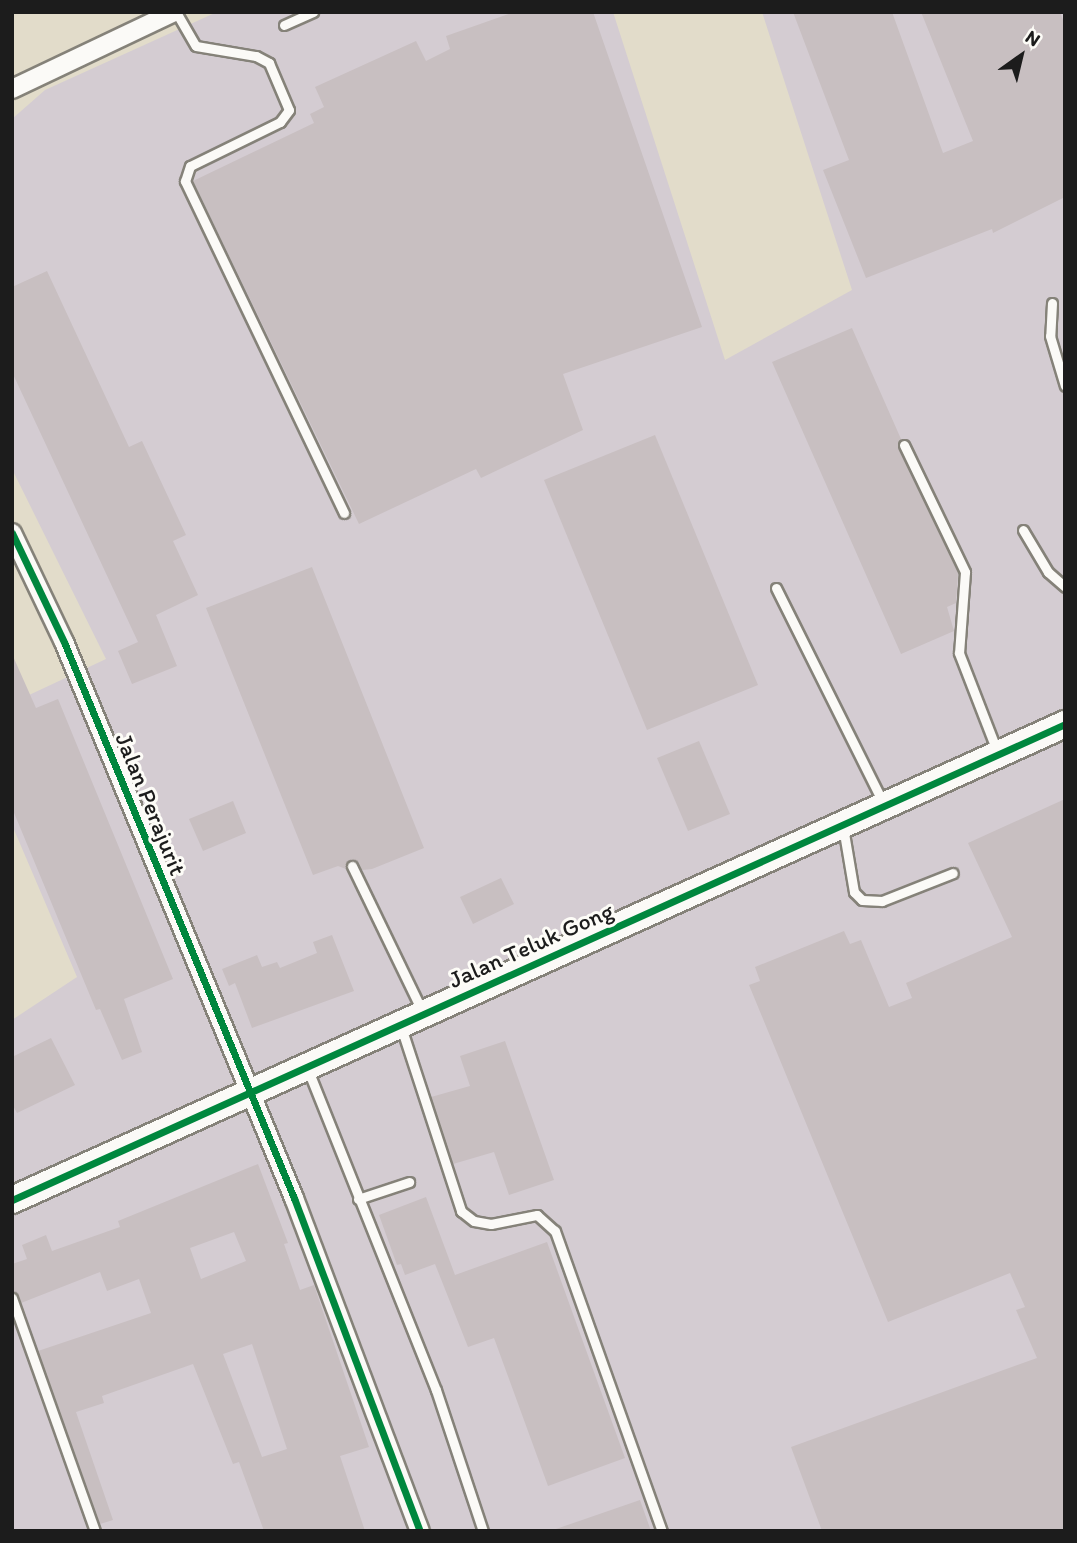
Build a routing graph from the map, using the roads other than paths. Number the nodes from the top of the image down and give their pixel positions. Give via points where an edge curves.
1 (175, 12) edge
2 (313, 12) edge
3 (284, 25) dead end
4 (12, 89) edge
5 (1052, 303) dead end
6 (1065, 386) edge
7 (904, 445) dead end
8 (344, 513) dead end
9 (1023, 530) dead end
10 (12, 533) edge
11 (1065, 587) edge
12 (776, 589) dead end
13 (1065, 724) edge
14 (999, 756) junction
15 (885, 806) junction
16 (843, 826) junction
17 (352, 866) dead end
18 (953, 873) dead end
19 (412, 1020) junction
20 (307, 1068) junction
21 (249, 1092) junction
22 (409, 1182) dead end
23 (358, 1199) junction
24 (12, 1200) edge
25 (12, 1298) edge
26 (95, 1531) edge
27 (419, 1531) edge
28 (483, 1531) edge
29 (662, 1531) edge

1 - 4 street
1 - 8 lane via 203,50 256,56 269,63 289,110 279,122 190,166 186,181
2 - 3 lane
5 - 6 lane via 1050,336
7 - 14 lane via 965,572 959,653
9 - 11 lane via 1048,572
10 - 21 street, Jalan Perajurit via 64,642
12 - 15 lane
13 - 14 street, Jalan Teluk Gong
14 - 15 street, Jalan Teluk Gong
15 - 16 street, Jalan Teluk Gong
16 - 18 lane via 854,892 862,900 882,901
16 - 19 street, Jalan Teluk Gong
17 - 19 lane
19 - 20 street, Jalan Teluk Gong
19 - 29 lane via 461,1212 474,1221 491,1224 537,1215 555,1231
20 - 21 street, Jalan Teluk Gong
20 - 23 lane
21 - 24 street, Jalan Teluk Gong
21 - 27 street, Jalan Perajurit via 294,1198
22 - 23 lane
23 - 28 lane via 436,1390
25 - 26 lane

